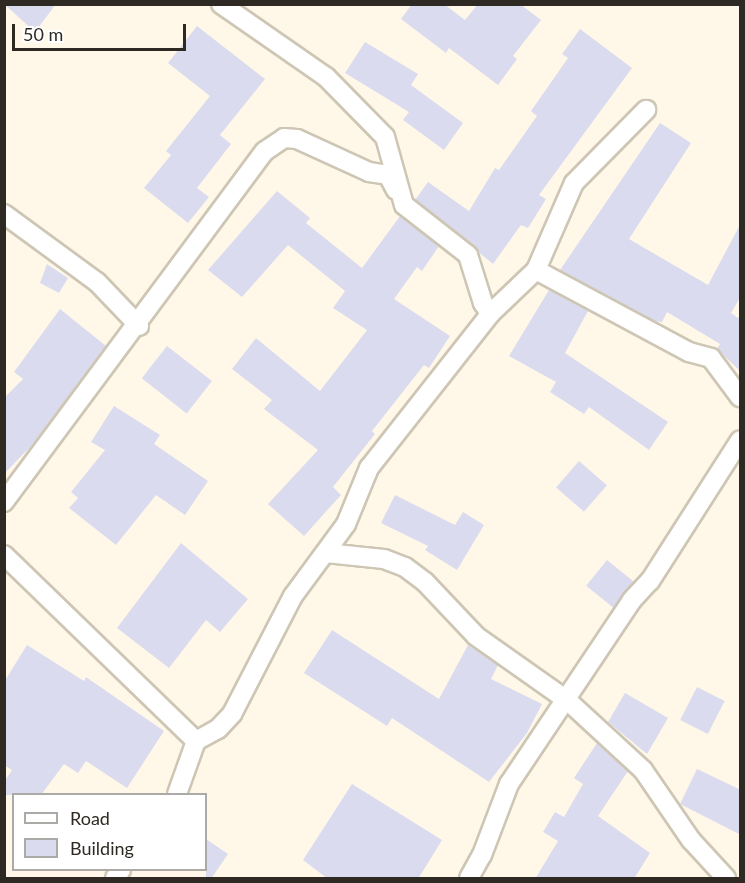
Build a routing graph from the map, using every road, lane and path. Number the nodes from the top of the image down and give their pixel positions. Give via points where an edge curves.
1 (221, 4) edge
2 (646, 111) dead end
3 (404, 205) junction
4 (4, 214) edge
5 (536, 270) junction
6 (490, 314) junction
7 (139, 326) junction
8 (741, 398) edge
9 (741, 440) edge
10 (4, 502) edge
11 (326, 553) junction
12 (4, 555) edge
13 (568, 701) junction
14 (196, 741) junction
15 (178, 793) edge
16 (469, 879) edge
17 (726, 879) edge

1 - 3 street via 326,77 385,137
2 - 5 street via 574,183
3 - 6 street via 468,255
3 - 7 street via 388,174 369,172 297,139 285,138 265,151
4 - 7 street via 97,282
5 - 6 street
5 - 8 street via 689,352 711,358
6 - 11 street via 369,468 346,524
7 - 10 street
9 - 13 street
11 - 13 street via 384,559 405,567 425,582 476,636
11 - 14 street via 293,596 232,714 218,729
12 - 14 street
13 - 16 street via 509,784
13 - 17 street via 643,770 691,840
14 - 15 street

